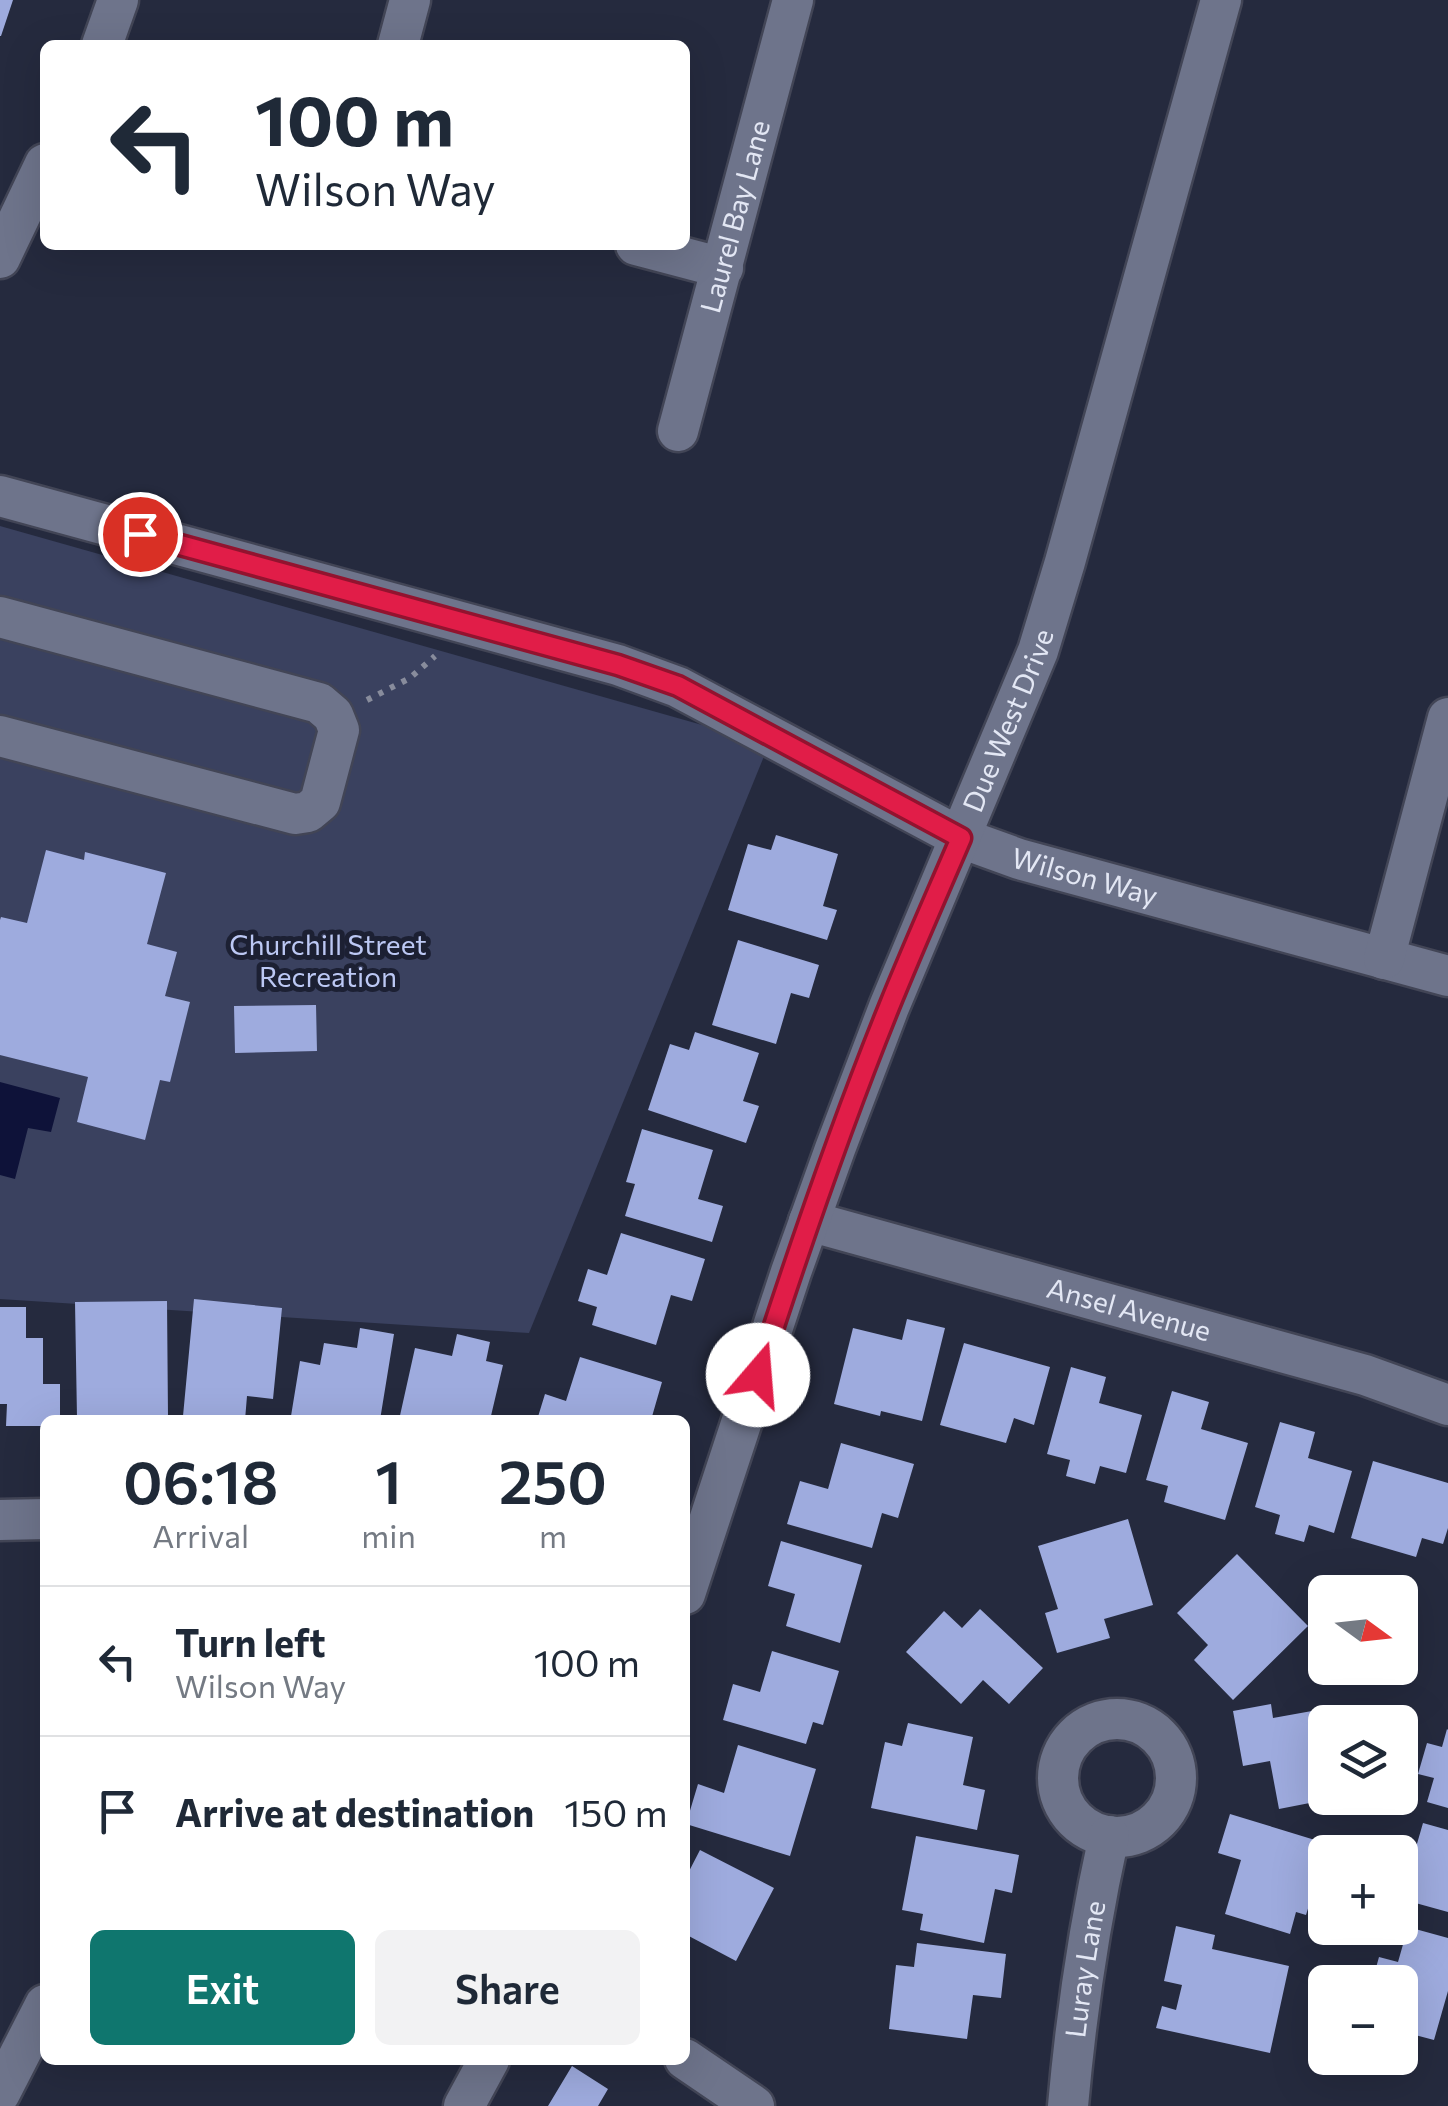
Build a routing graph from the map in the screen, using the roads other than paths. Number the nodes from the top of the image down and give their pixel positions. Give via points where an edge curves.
1 (118, 0) edge
2 (410, 0) edge
3 (793, 0) edge
4 (1221, 0) edge
5 (104, 40) edge
6 (399, 40) edge
7 (40, 174) edge
8 (655, 250) edge
9 (0, 258) edge
10 (723, 268) junction
11 (678, 431) dead end
12 (0, 496) edge
13 (0, 618) edge
14 (1448, 718) edge
15 (0, 736) edge
16 (961, 838) junction
17 (1384, 959) junction
18 (1448, 976) edge
19 (810, 1221) junction
20 (1448, 1405) edge
21 (40, 1519) edge
22 (0, 1520) edge
23 (690, 1579) edge
24 (1108, 1836) dead end
25 (40, 2015) edge
26 (690, 2063) edge
27 (486, 2065) edge
28 (0, 2094) edge
29 (464, 2106) edge
30 (754, 2106) edge
31 (1068, 2106) edge

1 - 5 street
2 - 6 street
3 - 10 street, Laurel Bay Lane
4 - 16 street, Due West Drive via 1038,651
7 - 9 street
8 - 10 street
10 - 11 street, Laurel Bay Lane
12 - 16 street, Wilson Way via 678,686
13 - 15 street via 319,703 339,730 320,802 295,814
14 - 17 street
16 - 17 street, Wilson Way via 1019,860
16 - 19 street, Due West Drive
17 - 18 street, Wilson Way
19 - 20 street, Ansel Avenue via 1365,1375
19 - 23 street, Due West Drive
21 - 22 street
24 - 31 street, Luray Lane via 1074,2029
25 - 28 street
26 - 30 street
27 - 29 street

